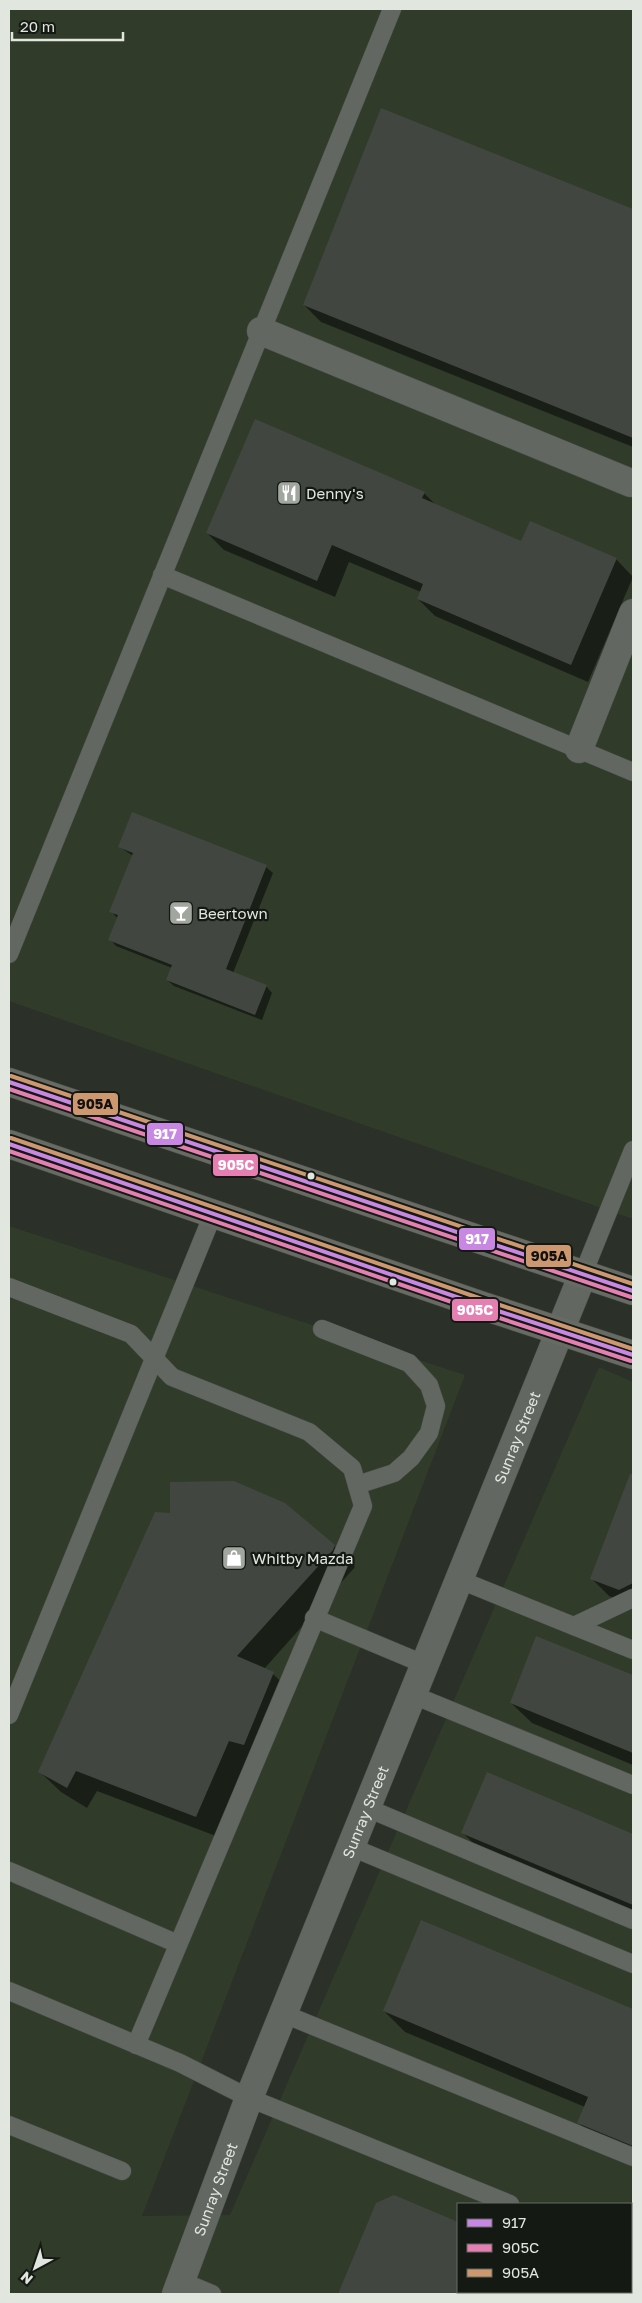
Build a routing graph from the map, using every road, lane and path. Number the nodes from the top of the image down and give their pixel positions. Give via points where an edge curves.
1 (392, 9) edge
2 (261, 331) junction
3 (633, 484) edge
4 (162, 575) junction
5 (633, 613) edge
6 (579, 749) junction
7 (633, 772) edge
8 (9, 954) edge
9 (9, 1082) edge
10 (9, 1144) edge
11 (633, 1150) edge
12 (213, 1214) junction
13 (583, 1274) junction
14 (9, 1287) edge
15 (633, 1291) edge
16 (322, 1329) dead end
17 (560, 1332) junction
18 (633, 1355) edge
19 (154, 1357) junction
20 (357, 1485) junction
21 (460, 1580) junction
22 (633, 1598) edge
23 (314, 1618) junction
24 (574, 1626) junction
25 (633, 1650) edge
26 (426, 1665) junction
27 (413, 1695) junction
28 (9, 1715) edge
29 (633, 1785) edge
30 (367, 1808) junction
31 (352, 1847) junction
32 (9, 1871) edge
33 (633, 1920) edge
34 (178, 1944) junction
35 (633, 1964) edge
36 (9, 1991) edge
37 (284, 2014) junction
38 (136, 2044) junction
39 (249, 2098) junction
40 (9, 2124) edge
41 (633, 2158) edge
42 (122, 2171) dead end
43 (508, 2203) edge
44 (178, 2288) edge
45 (212, 2294) edge

1 - 2 lane
2 - 3 street
2 - 4 lane
4 - 6 lane
4 - 8 lane
5 - 6 street
6 - 7 lane
9 - 13 main road
10 - 12 main road
11 - 13 lane
12 - 17 main road
12 - 19 lane
13 - 15 main road
13 - 17 street, Sunray Street
14 - 19 lane via 131,1334
16 - 20 lane via 409,1363 429,1385 436,1406 429,1433 410,1458 394,1473
17 - 18 main road
17 - 21 street, Sunray Street
19 - 20 lane via 172,1376 309,1432 352,1468
19 - 28 lane
20 - 23 lane via 363,1506
21 - 24 lane
21 - 26 street, Sunray Street
22 - 24 lane
23 - 26 lane
23 - 34 lane
24 - 25 lane
26 - 27 street, Sunray Street
27 - 29 lane
27 - 30 street, Sunray Street
30 - 31 street, Sunray Street
30 - 33 lane
31 - 35 lane
31 - 37 street, Sunray Street
32 - 34 lane
34 - 38 lane
36 - 38 lane
37 - 39 street, Sunray Street
37 - 41 lane
38 - 39 lane
39 - 43 lane
39 - 44 street, Sunray Street
40 - 42 lane
44 - 45 lane

